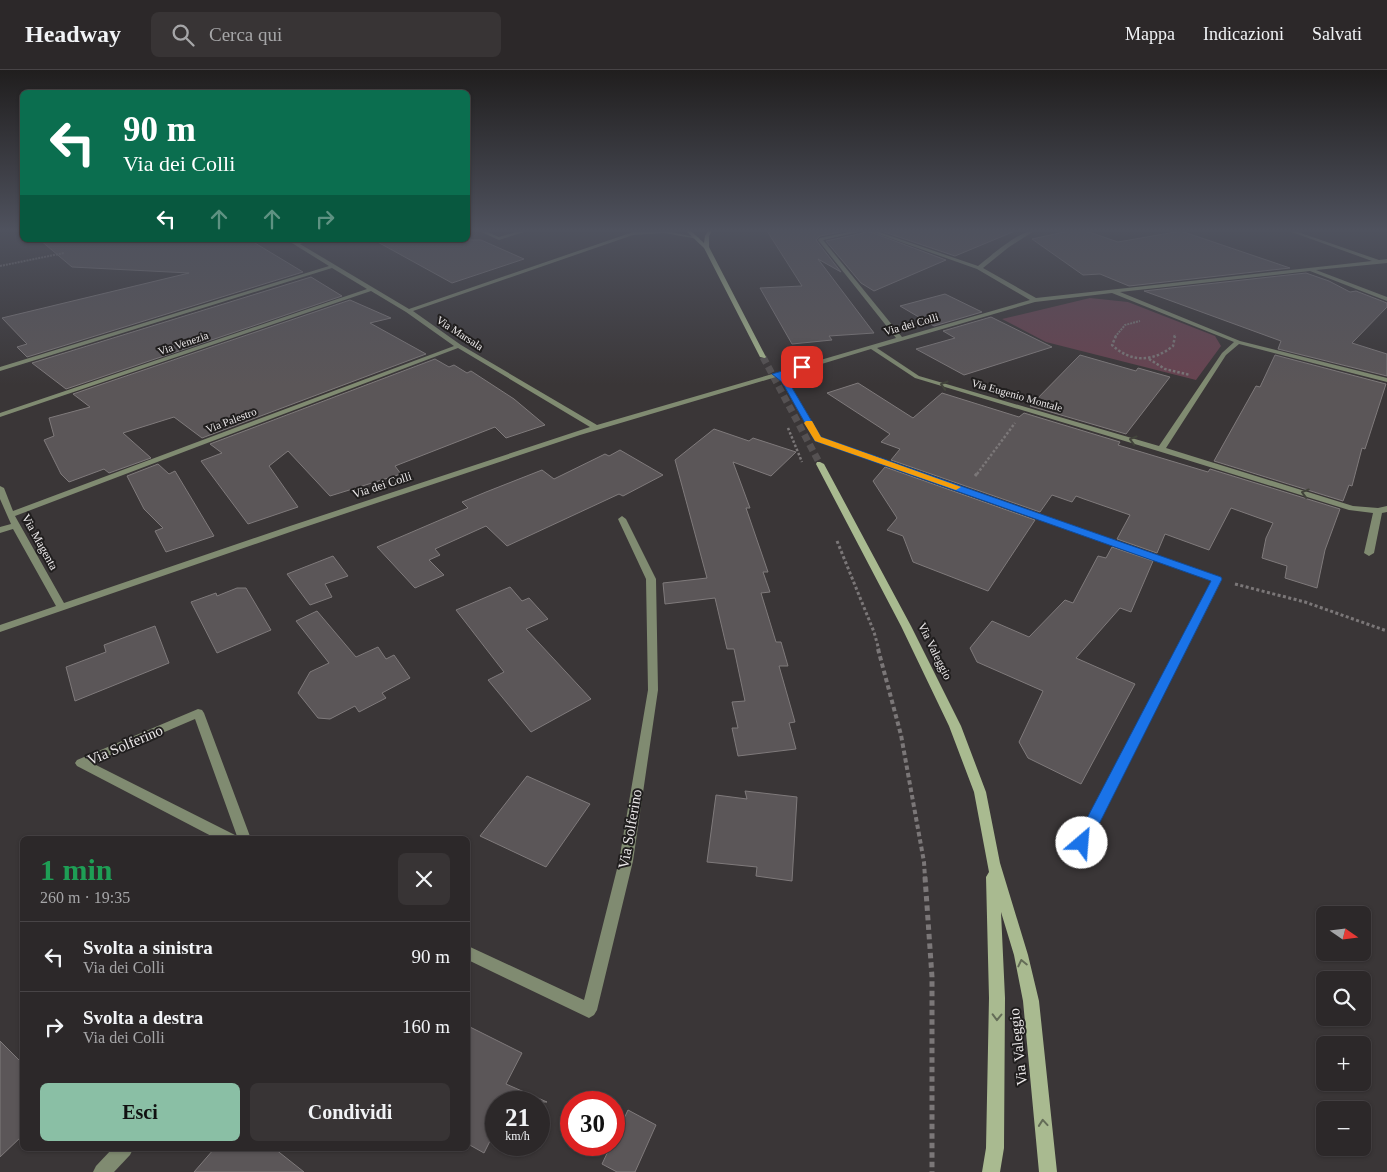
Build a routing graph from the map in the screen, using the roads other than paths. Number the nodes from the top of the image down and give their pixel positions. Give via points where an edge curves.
1 (281, 282) edge
2 (361, 282) edge
3 (490, 282) edge
4 (724, 282) edge
5 (855, 282) edge
6 (1004, 282) edge
7 (1193, 282) edge
8 (1342, 282) edge
9 (372, 289) junction
10 (1113, 291) junction
11 (1035, 300) junction
12 (1387, 300) edge
13 (408, 311) junction
14 (900, 339) junction
15 (1238, 342) junction
16 (459, 346) junction
17 (872, 347) junction
18 (763, 357) tunnel mouth
19 (0, 369) edge
20 (776, 374) junction
21 (1387, 380) edge
22 (0, 415) edge
23 (595, 427) junction
24 (1162, 449) junction
25 (820, 464) tunnel mouth
26 (0, 488) edge
27 (1382, 510) edge
28 (10, 515) junction
29 (622, 518) dead end
30 (16, 525) junction
31 (0, 530) edge
32 (1369, 553) dead end
33 (61, 607) junction
34 (0, 629) edge
35 (224, 836) edge
36 (244, 836) edge
37 (1082, 843) dead end
38 (993, 863) junction
39 (470, 954) edge
40 (122, 1151) edge
41 (102, 1172) edge
42 (991, 1172) edge
43 (1048, 1172) edge

1 - 19 street
2 - 9 street, Via Marsala
3 - 13 street
4 - 18 main road
5 - 14 street
6 - 11 street
7 - 10 street, Via dei Colli
8 - 12 street
9 - 13 street, Via Marsala
9 - 22 street, Via Venezia
10 - 11 street, Via dei Colli
10 - 15 street
11 - 14 street, Via dei Colli
13 - 16 street, Via Marsala
14 - 17 street, Via dei Colli
15 - 21 street
15 - 24 street via 1224,354
16 - 23 street, Via Marsala
16 - 28 street, Via Palestro
17 - 20 street, Via dei Colli
24 -> 17 street, Via Eugenio Montale via 917,377
20 - 23 street, Via dei Colli
20 - 37 street via 785,381 818,439 1217,579
23 - 33 street, Via dei Colli
27 -> 24 street, Via Eugenio Montale via 1352,508
25 - 38 main road, Via Valeggio via 955,726 980,792
26 - 28 street, Via Magenta
27 - 32 street, Via Eugenio Montale
28 - 30 street, Via Magenta
29 - 39 street, Via Solferino via 651,579 652,690 626,861 589,1010
30 - 31 street
30 - 33 street, Via Magenta
33 - 34 street, Via dei Colli
35 - 36 street, Via Solferino via 81,763 198,713
38 -> 42 main road, Via Valeggio via 997,998
43 -> 38 main road, Via Valeggio via 1031,1001 1021,955
40 - 41 street

